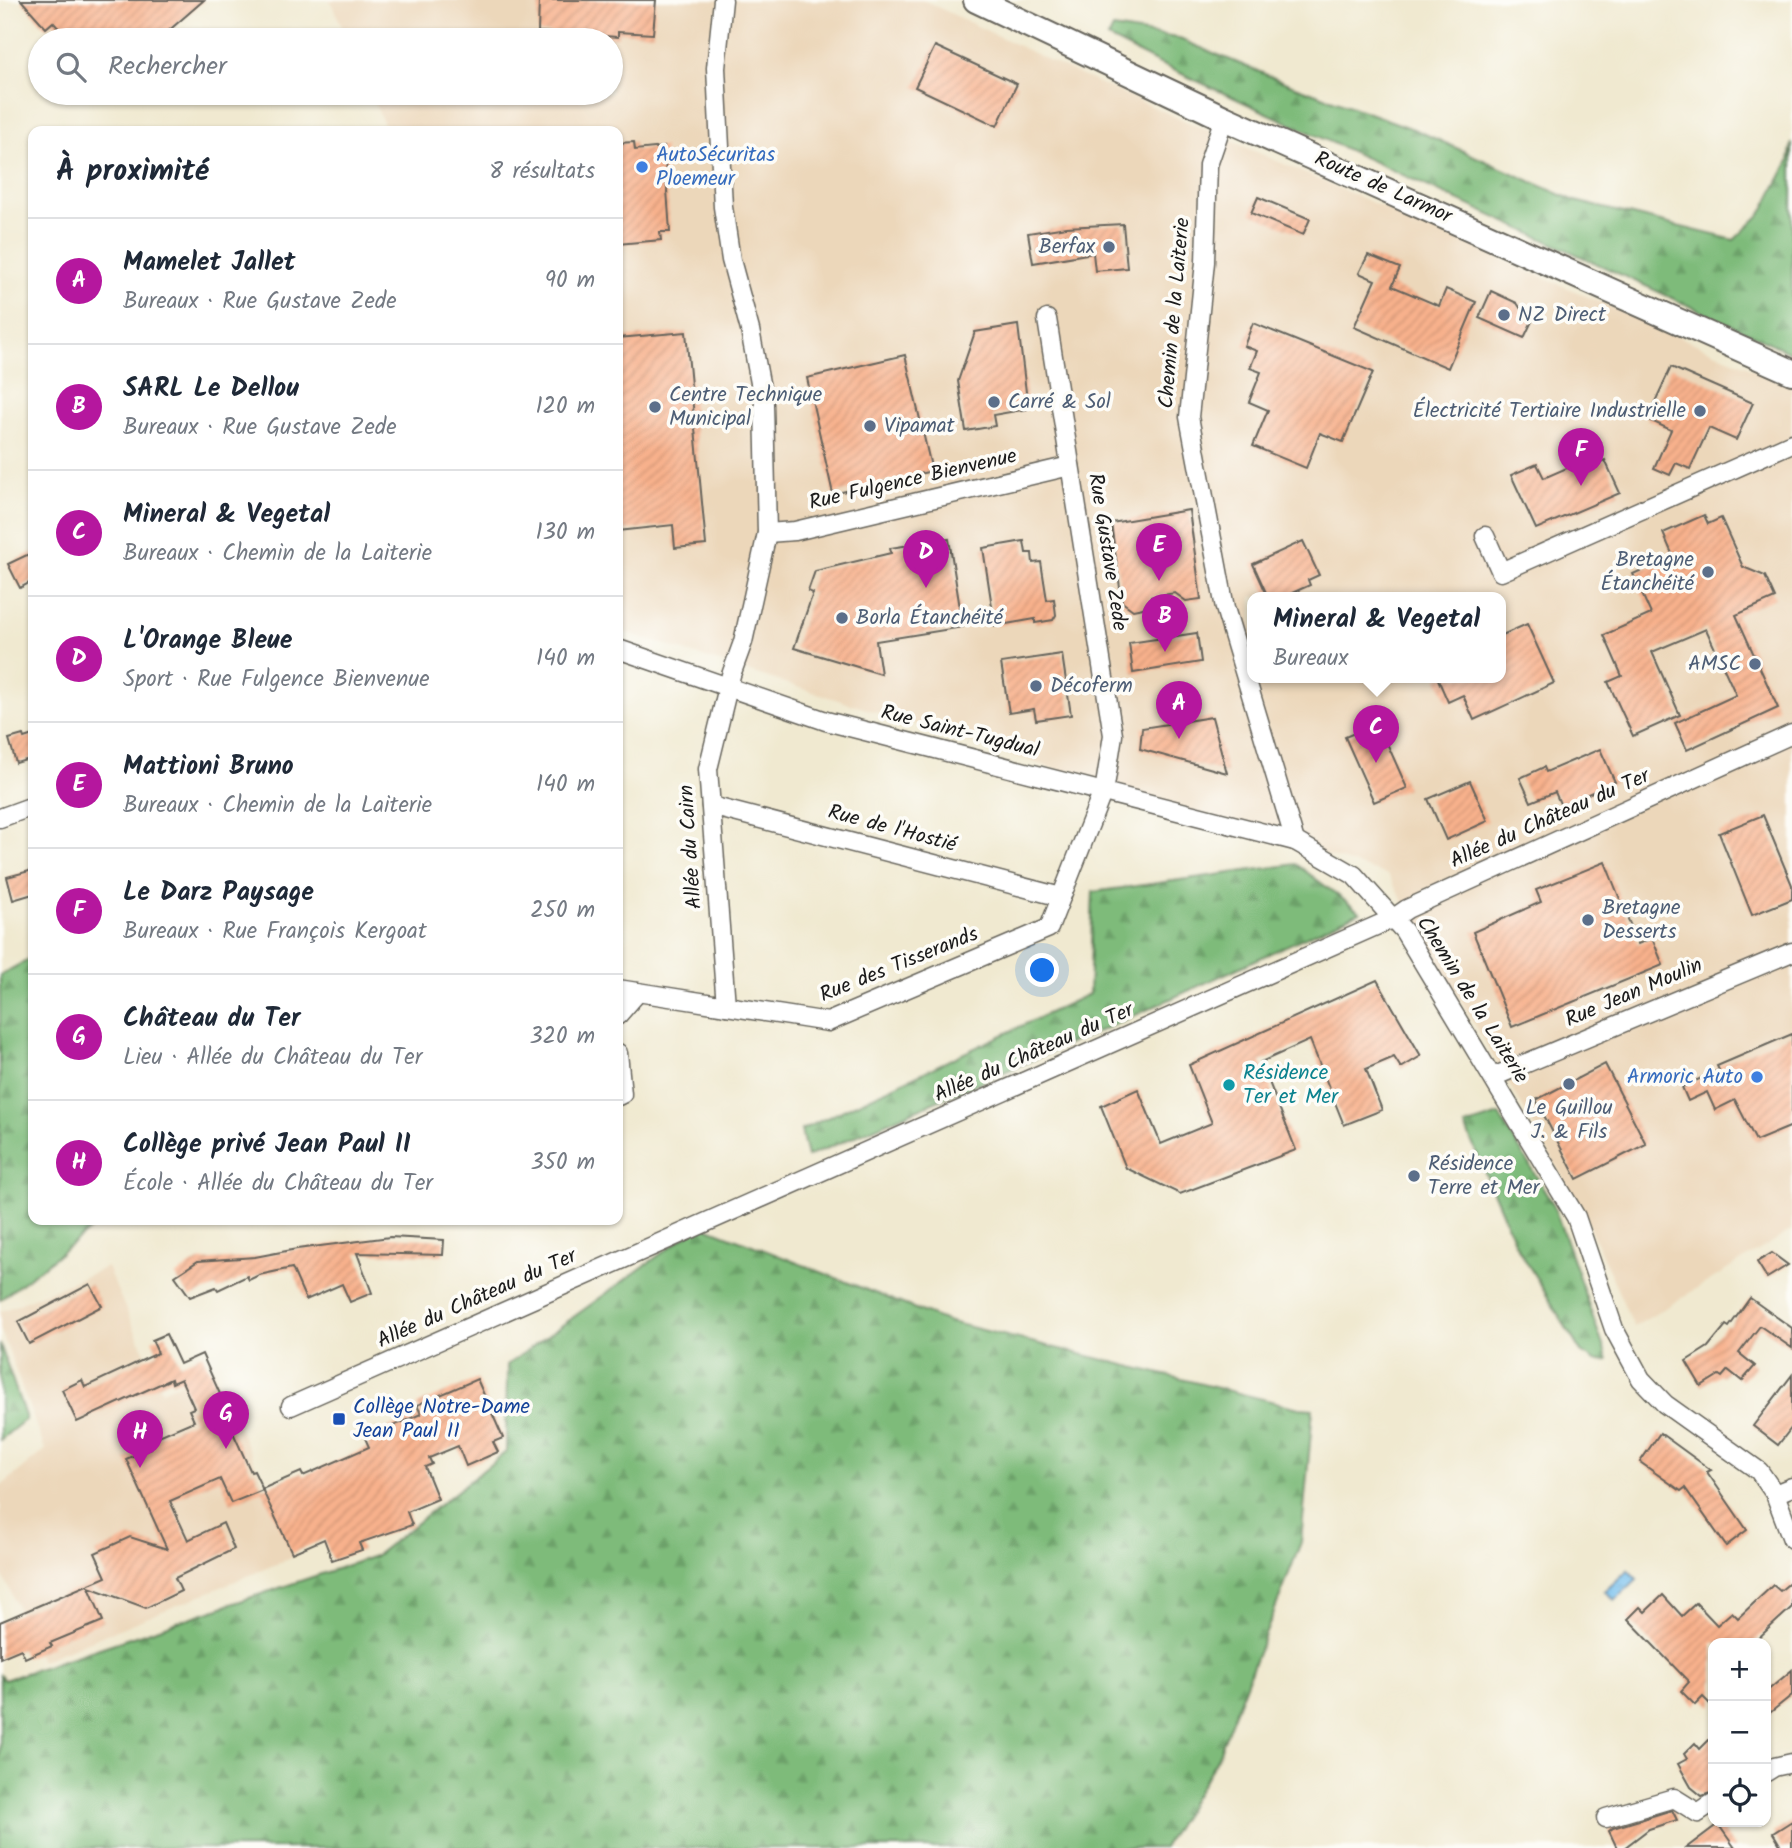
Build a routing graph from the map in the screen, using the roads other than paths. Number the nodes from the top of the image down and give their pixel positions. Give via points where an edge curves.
1 (723, 0) edge
2 (976, 0) edge
3 (1224, 118) junction
4 (1047, 319) dead end
5 (1792, 372) edge
6 (1792, 443) edge
7 (1070, 467) junction
8 (767, 533) junction
9 (1485, 536) dead end
10 (623, 651) edge
11 (1247, 682) edge
12 (1247, 683) edge
13 (728, 686) junction
14 (1792, 734) edge
15 (1102, 792) junction
16 (711, 806) junction
17 (28, 808) edge
18 (0, 818) edge
19 (1296, 841) junction
20 (1061, 897) junction
21 (1394, 918) junction
22 (1792, 952) edge
23 (623, 990) edge
24 (638, 992) junction
25 (726, 1006) junction
26 (623, 1009) edge
27 (1493, 1077) junction
28 (290, 1406) dead end
29 (1792, 1487) edge
30 (1775, 1494) junction
31 (1792, 1539) edge
32 (1792, 1763) edge
33 (1771, 1769) edge
34 (1708, 1806) edge
35 (1606, 1818) dead end

1 - 8 street, Allée du Cairn via 716,68 723,207 764,404
2 - 3 main road, Route de Larmor
3 - 5 main road, Route de Larmor
3 - 11 street, Chemin de la Laiterie via 1208,165 1205,262 1189,417 1224,608
4 - 7 street, Rue Gustave Zede
6 - 9 street via 1501,572
7 - 8 street, Rue Fulgence Bienvenue via 795,531
7 - 15 street, Rue Gustave Zede via 1113,735
8 - 13 street, Allée du Cairn via 743,642
10 - 13 street, Rue Saint-Tugdual
12 - 19 street, Chemin de la Laiterie
13 - 15 street, Rue Saint-Tugdual via 825,721
13 - 16 street, Allée du Cairn via 708,769
14 - 21 street, Allée du Château du Ter
15 - 19 street, Rue Saint-Tugdual
15 - 20 street, Rue des Tisserands
16 - 20 street, Rue de l'Hostié
16 - 25 street, Allée du Cairn
17 - 18 street
19 - 21 street, Chemin de la Laiterie via 1354,874
20 - 25 street, Rue des Tisserands via 1049,928 828,1023
21 - 27 street, Chemin de la Laiterie
21 - 28 street, Allée du Château du Ter
22 - 27 street, Rue Jean Moulin
23 - 24 street, Rue des Tisserands
24 - 25 street, Rue des Tisserands
24 - 26 street
27 - 30 street, Chemin de la Laiterie via 1576,1217 1614,1329 1641,1379 1665,1404 1759,1471
29 - 30 street
30 - 31 street, Chemin de la Laiterie
32 - 33 street
34 - 35 street via 1698,1812 1674,1798

